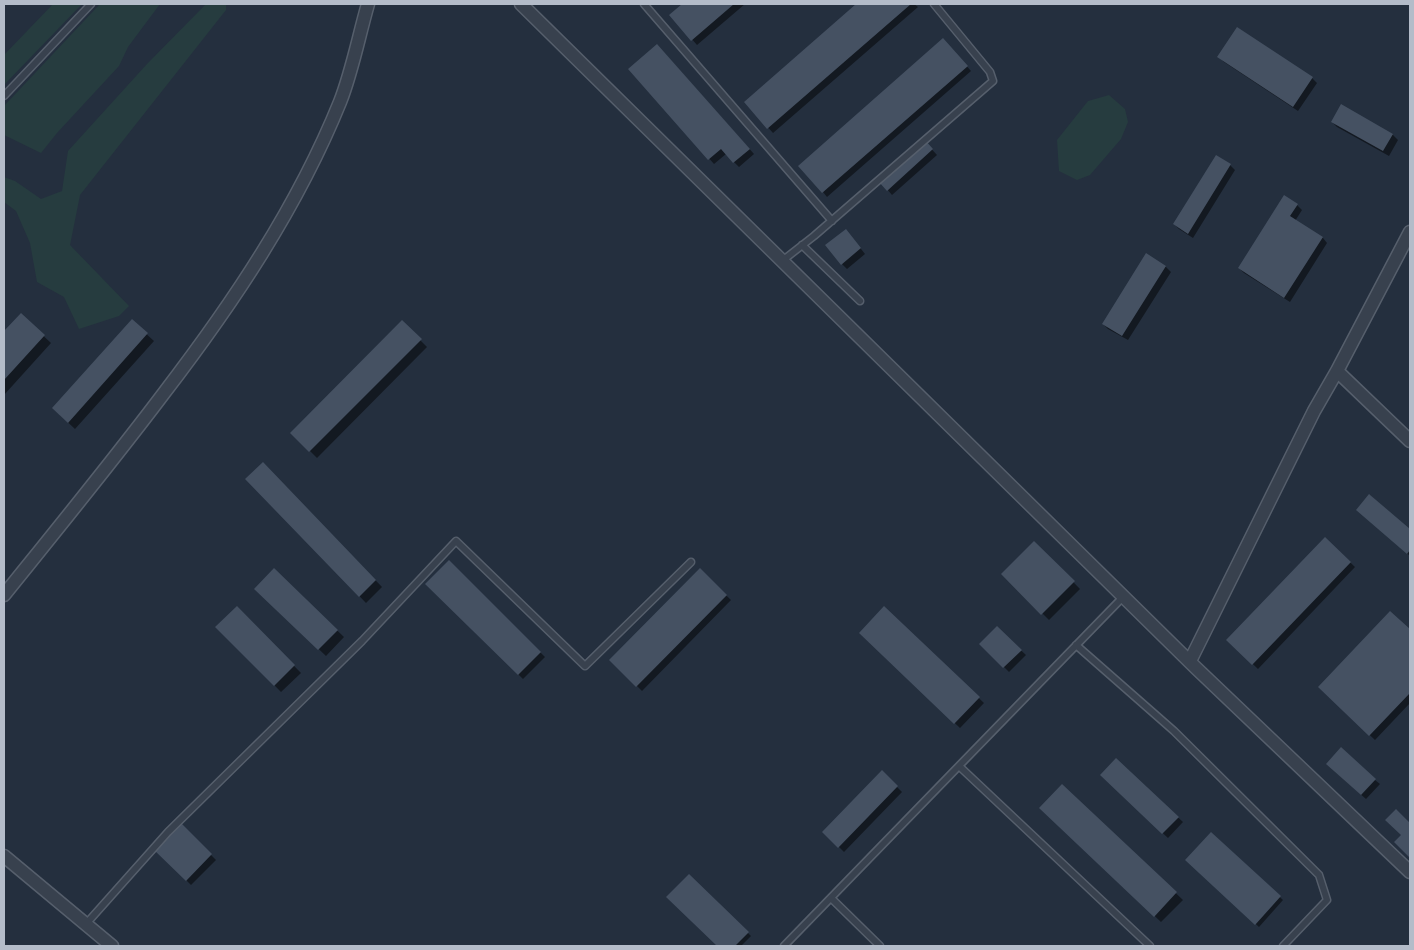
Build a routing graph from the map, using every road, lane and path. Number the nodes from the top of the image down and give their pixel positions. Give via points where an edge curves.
1 (91, 4) edge
2 (368, 4) edge
3 (521, 4) edge
4 (644, 4) edge
5 (934, 4) edge
6 (4, 96) edge
7 (832, 221) junction
8 (1410, 232) edge
9 (802, 245) junction
10 (782, 261) junction
11 (860, 301) dead end
12 (1337, 371) junction
13 (1410, 441) edge
14 (691, 562) dead end
15 (4, 595) edge
16 (1124, 596) junction
17 (1076, 646) junction
18 (1190, 662) junction
19 (959, 766) junction
20 (4, 856) edge
21 (1410, 872) edge
22 (831, 898) junction
23 (86, 924) junction
24 (112, 946) edge
25 (784, 946) edge
26 (880, 946) edge
27 (1150, 946) edge
28 (1283, 946) edge

1 - 6 lane
2 - 15 street via 340,101 306,176 265,250 201,344 122,449
3 - 10 street
4 - 7 lane
5 - 7 lane via 990,72 993,81
7 - 9 lane
8 - 12 street
9 - 10 lane
9 - 11 lane
10 - 16 street
12 - 13 street
12 - 18 street
14 - 23 lane via 585,666 456,541 362,640 168,832
16 - 17 lane
16 - 18 street
17 - 19 lane
17 - 28 lane via 1174,731 1319,875 1327,900
18 - 21 street
19 - 22 lane
19 - 27 lane
20 - 23 street
22 - 25 lane
22 - 26 lane
23 - 24 street

